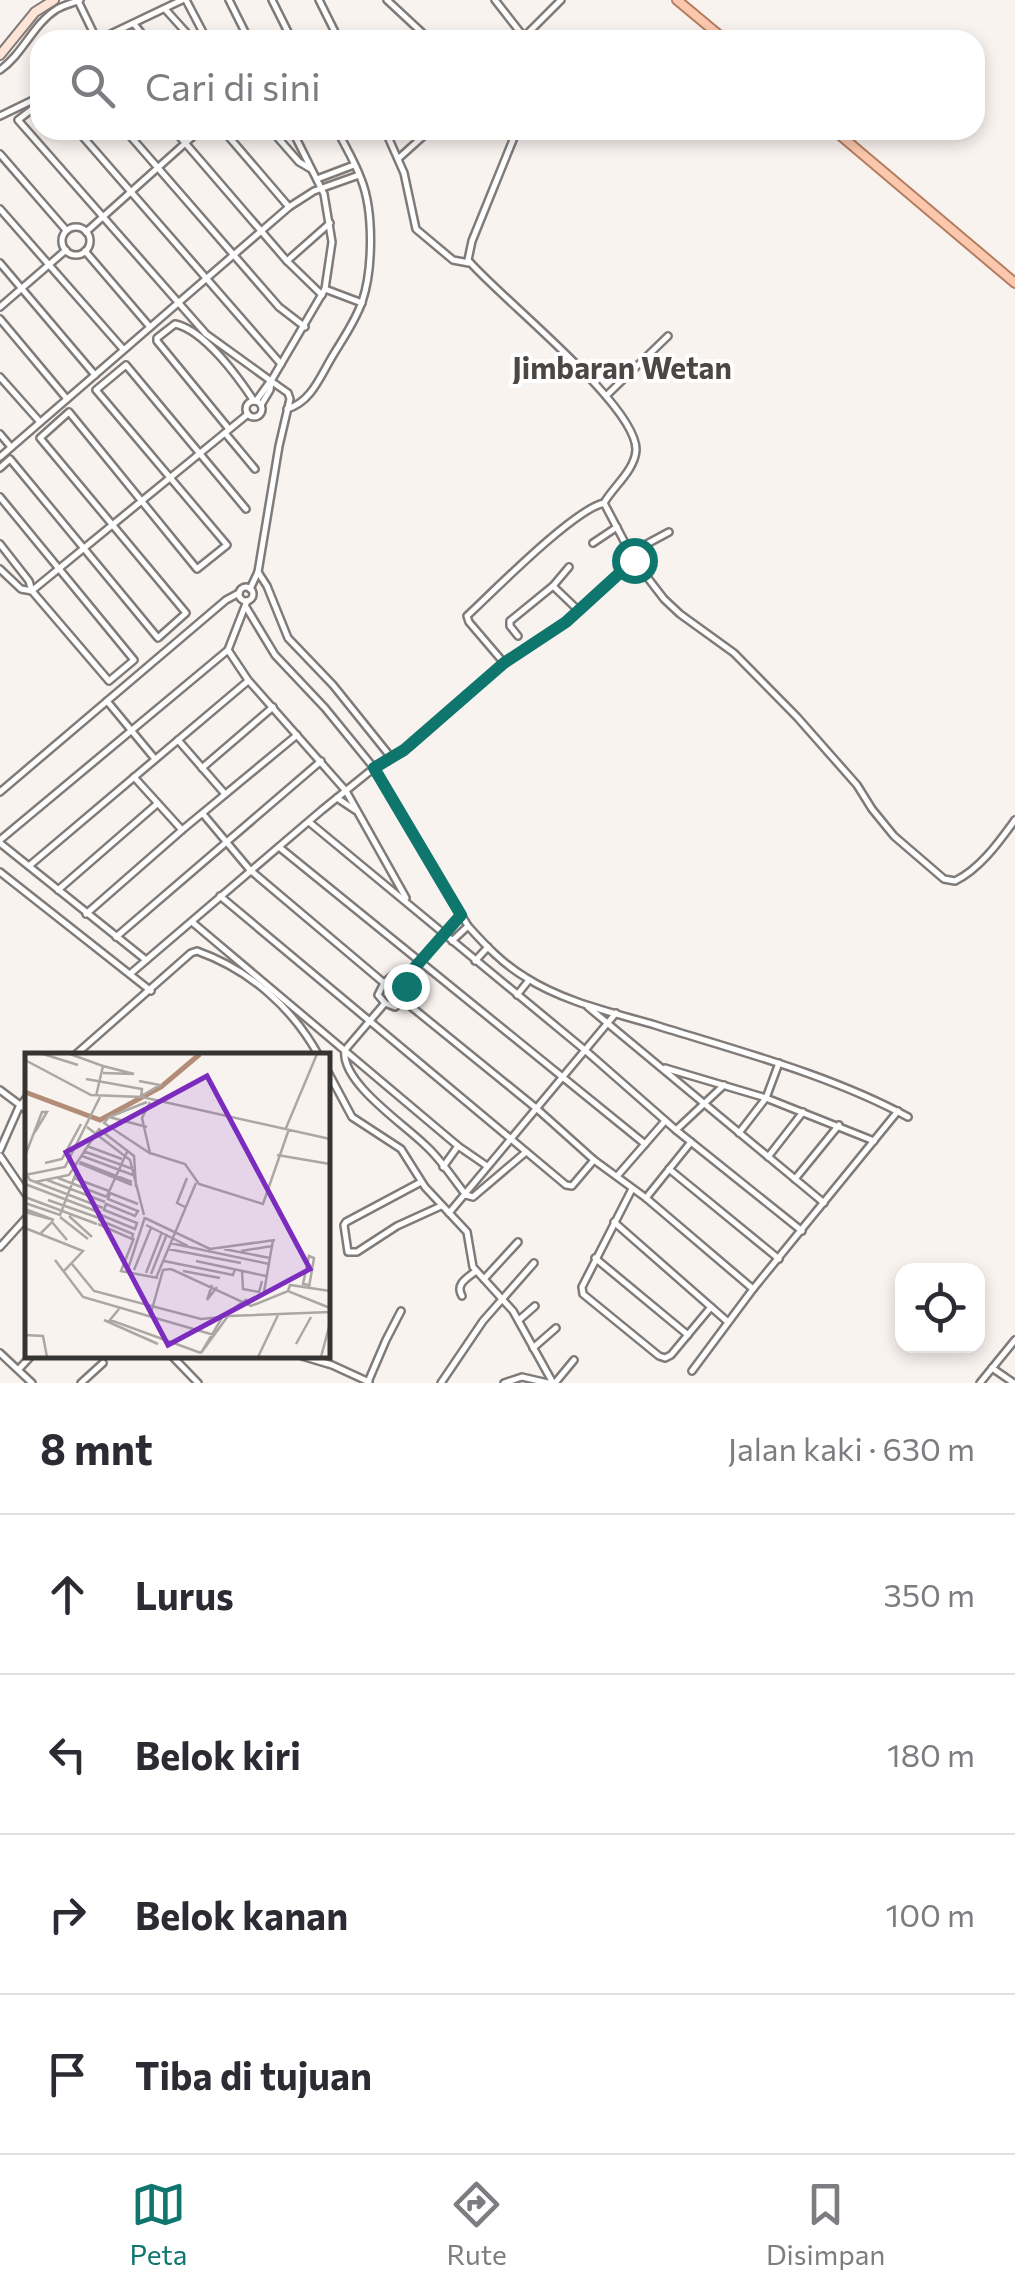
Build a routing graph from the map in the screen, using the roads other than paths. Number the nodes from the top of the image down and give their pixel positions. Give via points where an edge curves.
1 (184, 0) edge
2 (229, 0) edge
3 (272, 0) edge
4 (319, 0) edge
5 (495, 0) edge
6 (560, 0) edge
7 (677, 0) edge
8 (47, 1) edge
9 (79, 1) edge
10 (390, 1) edge
11 (165, 9) junction
12 (134, 24) junction
13 (36, 30) edge
14 (93, 30) edge
15 (120, 30) edge
16 (139, 30) edge
17 (183, 30) edge
18 (200, 30) edge
19 (244, 30) edge
20 (287, 30) edge
21 (334, 30) edge
22 (420, 30) edge
23 (519, 30) edge
24 (532, 30) edge
25 (713, 30) edge
26 (30, 37) edge
27 (0, 55) edge
28 (0, 70) edge
29 (30, 102) edge
30 (11, 111) junction
31 (30, 111) edge
32 (0, 116) edge
33 (18, 120) junction
34 (30, 133) edge
35 (36, 140) edge
36 (87, 140) edge
37 (134, 140) edge
38 (182, 140) edge
39 (188, 140) edge
40 (231, 140) edge
41 (280, 140) edge
42 (297, 140) edge
43 (341, 140) edge
44 (390, 140) edge
45 (419, 140) edge
46 (513, 140) edge
47 (846, 140) edge
48 (185, 143) junction
49 (0, 154) edge
50 (400, 158) junction
51 (354, 165) junction
52 (158, 168) junction
53 (310, 169) junction
54 (360, 175) junction
55 (316, 179) junction
56 (322, 188) junction
57 (130, 191) junction
58 (289, 208) junction
59 (0, 209) edge
60 (104, 216) junction
61 (330, 222) junction
62 (66, 230) junction
63 (261, 231) junction
64 (86, 232) junction
65 (66, 250) junction
66 (85, 251) junction
67 (233, 255) junction
68 (287, 261) junction
69 (0, 263) edge
70 (470, 263) junction
71 (49, 264) junction
72 (206, 278) junction
73 (1015, 282) edge
74 (22, 288) junction
75 (324, 292) junction
76 (178, 303) junction
77 (362, 303) junction
78 (0, 307) edge
79 (0, 319) edge
80 (304, 326) junction
81 (150, 327) junction
82 (668, 336) dead end
83 (124, 350) junction
84 (280, 364) junction
85 (95, 375) junction
86 (0, 377) edge
87 (271, 381) junction
88 (606, 396) junction
89 (67, 399) junction
90 (257, 403) junction
91 (287, 409) junction
92 (248, 414) junction
93 (40, 422) junction
94 (227, 431) junction
95 (0, 434) edge
96 (12, 447) junction
97 (201, 453) junction
98 (0, 457) edge
99 (0, 468) edge
100 (255, 470) dead end
101 (170, 478) junction
102 (0, 497) edge
103 (142, 501) junction
104 (604, 503) junction
105 (246, 509) dead end
106 (114, 525) junction
107 (618, 527) junction
108 (669, 532) dead end
109 (593, 543) dead end
110 (0, 544) edge
111 (84, 548) junction
112 (632, 557) junction
113 (569, 567) dead end
114 (59, 568) junction
115 (0, 569) edge
116 (258, 572) junction
117 (553, 586) junction
118 (250, 589) junction
119 (32, 592) junction
120 (239, 592) junction
121 (246, 604) junction
122 (578, 610) junction
123 (518, 636) dead end
124 (228, 650) junction
125 (504, 663) junction
126 (248, 680) junction
127 (107, 701) junction
128 (273, 706) junction
129 (131, 730) junction
130 (297, 735) junction
131 (178, 740) junction
132 (392, 756) junction
133 (155, 759) junction
134 (321, 761) junction
135 (202, 768) junction
136 (374, 768) junction
137 (134, 776) junction
138 (346, 790) junction
139 (0, 792) edge
140 (225, 794) junction
141 (337, 798) junction
142 (157, 804) junction
143 (358, 812) junction
144 (203, 814) junction
145 (1015, 820) edge
146 (309, 822) junction
147 (182, 830) junction
148 (0, 842) edge
149 (227, 842) junction
150 (279, 847) junction
151 (29, 866) junction
152 (250, 870) junction
153 (0, 872) edge
154 (58, 890) junction
155 (220, 896) junction
156 (409, 904) junction
157 (86, 914) junction
158 (461, 915) junction
159 (192, 922) junction
160 (468, 926) junction
161 (443, 934) junction
162 (116, 937) junction
163 (452, 942) junction
164 (488, 947) junction
165 (146, 960) junction
166 (420, 960) junction
167 (475, 961) junction
168 (130, 974) junction
169 (528, 980) junction
170 (402, 982) junction
171 (384, 983) junction
172 (150, 991) junction
173 (517, 995) junction
174 (403, 1000) junction
175 (385, 1003) junction
176 (584, 1004) junction
177 (616, 1013) junction
178 (370, 1022) junction
179 (607, 1023) junction
180 (345, 1050) junction
181 (586, 1051) junction
182 (78, 1053) edge
183 (316, 1053) edge
184 (779, 1063) junction
185 (659, 1066) junction
186 (330, 1076) edge
187 (563, 1077) junction
188 (724, 1085) junction
189 (0, 1090) edge
190 (766, 1098) junction
191 (25, 1099) edge
192 (704, 1104) junction
193 (18, 1106) junction
194 (536, 1108) junction
195 (25, 1110) edge
196 (898, 1111) junction
197 (803, 1112) junction
198 (908, 1117) dead end
199 (665, 1121) junction
200 (839, 1125) junction
201 (676, 1130) junction
202 (739, 1133) junction
203 (511, 1139) junction
204 (874, 1140) junction
205 (692, 1142) junction
206 (645, 1144) junction
207 (458, 1146) junction
208 (526, 1152) junction
209 (0, 1153) edge
210 (768, 1157) junction
211 (594, 1160) junction
212 (487, 1166) junction
213 (443, 1167) junction
214 (669, 1169) junction
215 (618, 1176) junction
216 (795, 1178) junction
217 (421, 1182) junction
218 (632, 1188) junction
219 (25, 1192) edge
220 (466, 1194) junction
221 (646, 1198) junction
222 (824, 1203) junction
223 (442, 1206) junction
224 (449, 1212) junction
225 (25, 1219) edge
226 (614, 1222) junction
227 (802, 1231) junction
228 (518, 1242) dead end
229 (0, 1247) edge
230 (596, 1258) junction
231 (778, 1259) junction
232 (534, 1263) dead end
233 (476, 1271) junction
234 (484, 1278) junction
235 (753, 1290) junction
236 (462, 1296) dead end
237 (502, 1297) junction
238 (535, 1306) dead end
239 (711, 1308) junction
240 (402, 1312) dead end
241 (519, 1320) junction
242 (728, 1322) junction
243 (556, 1328) dead end
244 (688, 1336) junction
245 (1015, 1340) edge
246 (534, 1348) junction
247 (0, 1352) edge
248 (30, 1358) edge
249 (174, 1358) edge
250 (308, 1358) edge
251 (574, 1360) dead end
252 (103, 1364) dead end
253 (992, 1368) junction
254 (19, 1369) junction
255 (692, 1370) dead end
256 (369, 1382) edge
257 (32, 1383) edge
258 (81, 1383) edge
259 (198, 1383) edge
260 (441, 1383) edge
261 (504, 1383) edge
262 (552, 1383) edge
263 (980, 1383) edge
264 (1014, 1383) edge

1 - 11 street
1 - 18 street
2 - 19 street
3 - 20 street
4 - 21 street
5 - 23 street
6 - 24 street
7 - 25 main road
8 - 27 street
9 - 13 street via 56,10
9 - 14 street
10 - 22 street
11 - 12 street
11 - 17 street
12 - 15 street
12 - 16 street
26 - 28 street
29 - 30 street
30 - 32 street
30 - 33 street
31 - 33 street
33 - 34 street
35 - 60 street
36 - 57 street
37 - 52 street
38 - 48 street
39 - 48 street
40 - 58 street
41 - 53 street
42 - 53 street
43 - 51 street
44 - 50 street
45 - 50 street
46 - 70 street via 472,241
47 - 73 main road
48 - 52 street
48 - 63 street
49 - 62 street
50 - 70 street via 416,230 453,260
51 - 54 street
51 - 55 street
52 - 57 street
52 - 67 street
53 - 55 street
54 - 56 street
54 - 77 street via 371,228
55 - 56 street
56 - 58 street
56 - 61 street
57 - 60 street
57 - 72 street
58 - 63 street
59 - 71 street
60 - 64 street
60 - 76 street
61 - 68 street
61 - 75 street
62 - 64 street
62 - 65 street
63 - 67 street
63 - 68 street
64 - 66 street
65 - 66 street
65 - 71 street
66 - 81 street
67 - 72 street
67 - 80 street
68 - 75 street
69 - 74 street
70 - 88 street
71 - 74 street
71 - 83 street
72 - 76 street
72 - 84 street
74 - 78 street
74 - 85 street
75 - 77 street
75 - 80 street
76 - 81 street
76 - 87 street via 212,340
77 - 91 street via 312,391
79 - 89 street
80 - 84 street
81 - 83 street
82 - 88 street
83 - 85 street
84 - 87 street
85 - 89 street
86 - 93 street
87 - 90 street
87 - 91 street via 289,395
88 - 104 street via 636,451
89 - 93 street
90 - 92 street via 247,405
90 - 92 street via 260,416
90 - 94 street via 206,342 181,324 158,336
91 - 116 street
92 - 94 street
93 - 96 street
94 - 97 street
94 - 100 street
95 - 96 street
96 - 98 street
97 - 101 street
97 - 101 street via 126,365 96,390
97 - 105 street
99 - 111 street via 10,459
101 - 103 street
101 - 103 street via 227,544 197,569
102 - 114 street
103 - 106 street
103 - 106 street via 69,412 40,438
104 - 107 street
104 - 125 street via 556,536 466,617
106 - 111 street
106 - 111 street via 186,613 158,638
107 - 109 street
107 - 112 street
108 - 112 street
110 - 119 street
111 - 114 street
112 - 122 street
112 - 145 street via 664,599 785,704 858,784 894,836 944,878 955,881 972,870
113 - 117 street
114 - 119 street
114 - 119 street via 134,660 109,681
115 - 119 street
116 - 118 street
116 - 132 street via 288,638
117 - 122 street
117 - 123 street via 510,621
118 - 120 street
118 - 121 street
120 - 121 street
120 - 127 street
121 - 124 street
121 - 136 street via 275,655
122 - 125 street
124 - 126 street
124 - 129 street
125 - 132 street
126 - 128 street
126 - 131 street
127 - 129 street
127 - 139 street
128 - 130 street
128 - 135 street
129 - 133 street
129 - 148 street
130 - 134 street
130 - 140 street
131 - 133 street
131 - 135 street
132 - 136 street
133 - 137 street
134 - 138 street
134 - 149 street
135 - 140 street
136 - 138 street
136 - 158 street
137 - 142 street
137 - 151 street
138 - 141 street
138 - 143 street
140 - 144 street
141 - 143 street
141 - 146 street
142 - 147 street
142 - 154 street
143 - 156 street
144 - 147 street
144 - 149 street
146 - 150 street
146 - 156 street
147 - 157 street
148 - 151 street
149 - 152 street
149 - 162 street
150 - 152 street
150 - 166 street
151 - 154 street
152 - 155 street
152 - 171 street
153 - 168 street
154 - 157 street
155 - 159 street
155 - 178 street
156 - 161 street
157 - 162 street
158 - 160 street
158 - 161 street
159 - 165 street
159 - 180 street
160 - 163 street
160 - 164 street
161 - 163 street
161 - 166 street
162 - 165 street
163 - 167 street
164 - 167 street
164 - 169 street
165 - 168 street
166 - 170 street
166 - 187 street
167 - 173 street
168 - 172 street
169 - 173 street
169 - 176 street
170 - 171 street via 392,976
170 - 174 street via 408,990
171 - 175 street via 378,995
172 - 182 street
172 - 183 street via 191,953 202,952 254,980 300,1025
173 - 181 street
174 - 175 street via 394,1007
174 - 194 street
175 - 178 street
176 - 177 street
176 - 179 street
177 - 179 street
177 - 184 street
178 - 180 street
178 - 203 street
179 - 181 street
179 - 185 street
180 - 207 street
180 - 213 street via 365,1092
181 - 187 street
181 - 199 street
184 - 190 street
184 - 196 street
185 - 188 street
185 - 192 street
186 - 217 street via 352,1116 401,1149
187 - 194 street
187 - 206 street
188 - 190 street
188 - 192 street
189 - 193 street
190 - 197 street
190 - 202 street
191 - 193 street
192 - 201 street
192 - 202 street
193 - 195 street
193 - 209 street
194 - 203 street
194 - 211 street
196 - 198 street
196 - 204 street
197 - 200 street
197 - 210 street
199 - 201 street
199 - 206 street
200 - 204 street
200 - 216 street
201 - 205 street
202 - 210 street
203 - 208 street
203 - 212 street
204 - 222 street
205 - 214 street
205 - 227 street
206 - 215 street
207 - 212 street
207 - 213 street
208 - 211 street via 568,1186
208 - 220 street via 474,1197
209 - 219 street
210 - 216 street
211 - 215 street
212 - 220 street
213 - 220 street
214 - 221 street
214 - 231 street
215 - 218 street
216 - 222 street
217 - 223 street
217 - 223 street via 346,1222 348,1252
218 - 221 street
218 - 226 street
220 - 224 street
221 - 235 street
222 - 227 street
223 - 224 street
224 - 233 street via 470,1238
225 - 229 street
226 - 230 street
226 - 239 street
227 - 231 street
228 - 234 street
230 - 244 street
230 - 244 street via 582,1286 586,1298 664,1358
231 - 235 street
232 - 237 street
233 - 234 street
233 - 236 street via 460,1284
234 - 237 street
235 - 242 street
237 - 241 street
237 - 260 street
238 - 241 street
239 - 242 street
239 - 244 street
240 - 256 street
241 - 246 street
242 - 255 street
243 - 246 street
245 - 253 street
246 - 262 street
247 - 254 street
248 - 254 street
249 - 259 street
250 - 256 street
251 - 262 street
252 - 258 street
253 - 263 street
253 - 264 street
254 - 257 street
261 - 262 street

